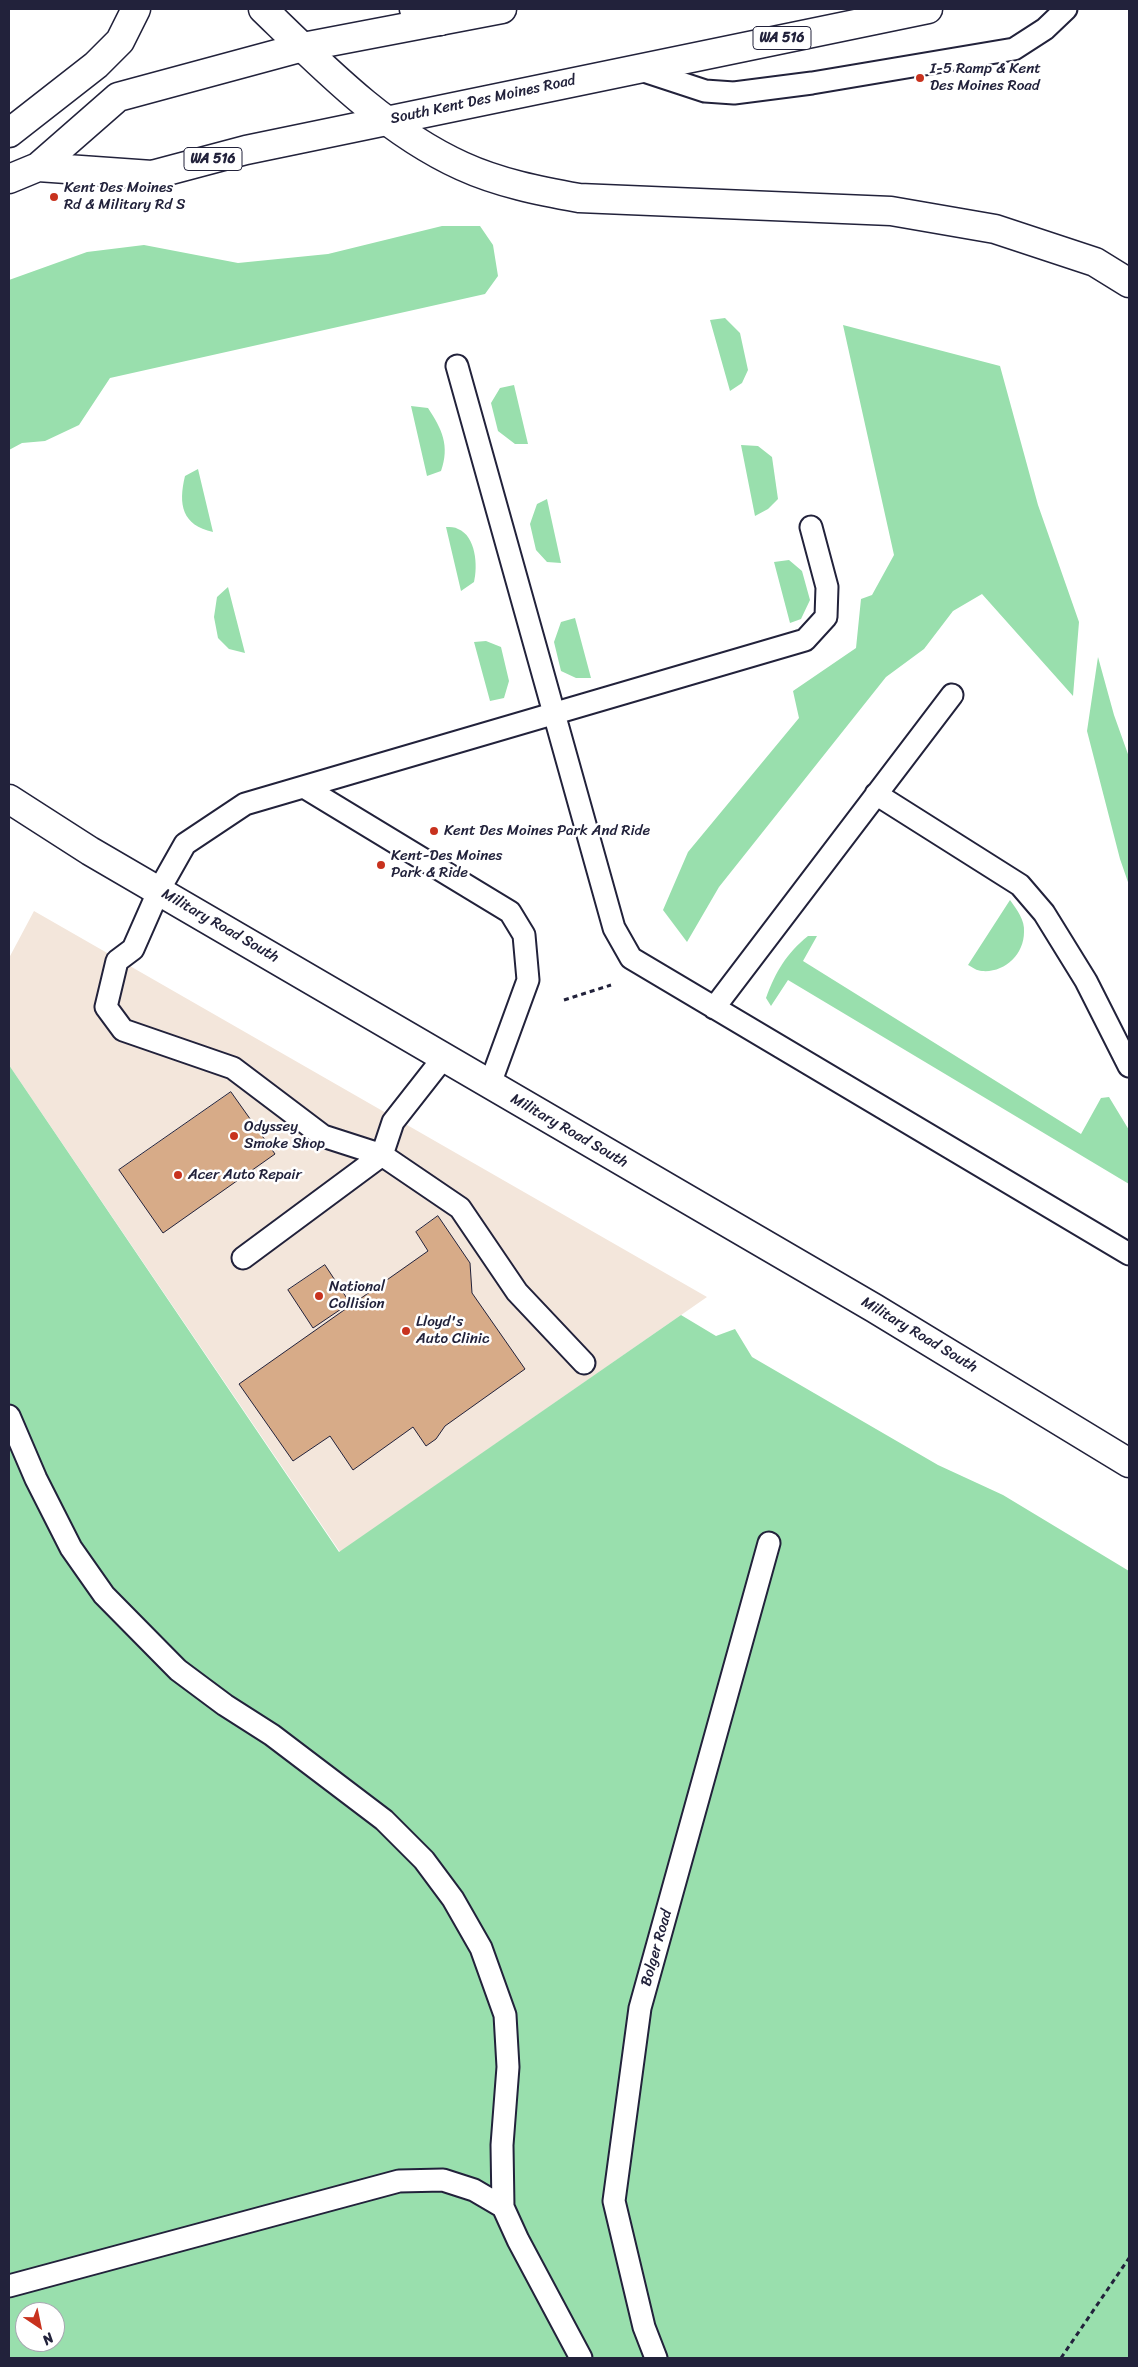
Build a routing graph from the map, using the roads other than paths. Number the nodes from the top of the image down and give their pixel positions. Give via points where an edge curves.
1 (136, 9) edge
2 (264, 9) edge
3 (414, 9) edge
4 (502, 9) edge
5 (928, 9) edge
6 (1066, 9) edge
7 (440, 21) junction
8 (303, 47) junction
9 (635, 68) junction
10 (385, 120) junction
11 (9, 133) edge
12 (38, 167) junction
13 (9, 178) edge
14 (1129, 284) edge
15 (457, 366) dead end
16 (811, 526) dead end
17 (952, 695) dead end
18 (553, 714) junction
19 (304, 787) junction
20 (876, 794) junction
21 (9, 799) edge
22 (159, 890) junction
23 (714, 1008) junction
24 (444, 1057) junction
25 (1129, 1066) edge
26 (490, 1084) junction
27 (382, 1155) junction
28 (1129, 1254) edge
29 (243, 1258) dead end
30 (584, 1363) dead end
31 (9, 1416) edge
32 (1129, 1463) edge
33 (769, 1543) dead end
34 (503, 2207) junction
35 (9, 2286) edge
36 (581, 2358) edge
37 (656, 2358) edge

1 - 11 main road via 120,42 96,65
2 - 8 main road
3 - 7 main road
4 - 7 main road, South Kent Des Moines Road / WA 516
5 - 9 main road, South Kent Des Moines Road / WA 516
6 - 9 lane via 1045,29 1014,49 812,83 734,93 704,90
7 - 8 main road, South Kent Des Moines Road / WA 516
8 - 10 main road
8 - 12 main road, South Kent Des Moines Road / WA 516 via 118,97
9 - 10 main road, South Kent Des Moines Road / WA 516
10 - 12 main road, South Kent Des Moines Road / WA 516 via 152,174
10 - 14 main road via 463,166 532,189 580,198 892,211 995,229 1095,262
12 - 13 main road, South Kent Des Moines Road / WA 516
15 - 18 lane
16 - 18 lane via 827,587 826,617 805,640
17 - 20 lane
18 - 19 lane
18 - 23 lane via 614,928 632,958
19 - 22 lane via 245,804 185,844
19 - 26 lane via 510,912 524,935 528,980
20 - 23 lane
20 - 25 lane via 1020,886 1044,913 1081,972
21 - 22 main road, Military Road South
22 - 24 main road, Military Road South
22 - 27 lane via 133,949 116,962 106,1007 123,1030 233,1068 323,1136
23 - 28 lane
24 - 26 main road, Military Road South
24 - 27 lane via 393,1122
26 - 32 main road, Military Road South via 874,1308
27 - 29 lane
27 - 30 lane via 460,1208 517,1292
31 - 34 lane via 71,1548 104,1594 178,1670 272,1735 384,1820 424,1860 453,1899 481,1948 505,2015 508,2067 502,2145
33 - 37 lane, Bolger Road via 640,2008 614,2201 644,2327
34 - 35 lane via 474,2190 443,2180 399,2181
34 - 36 lane

